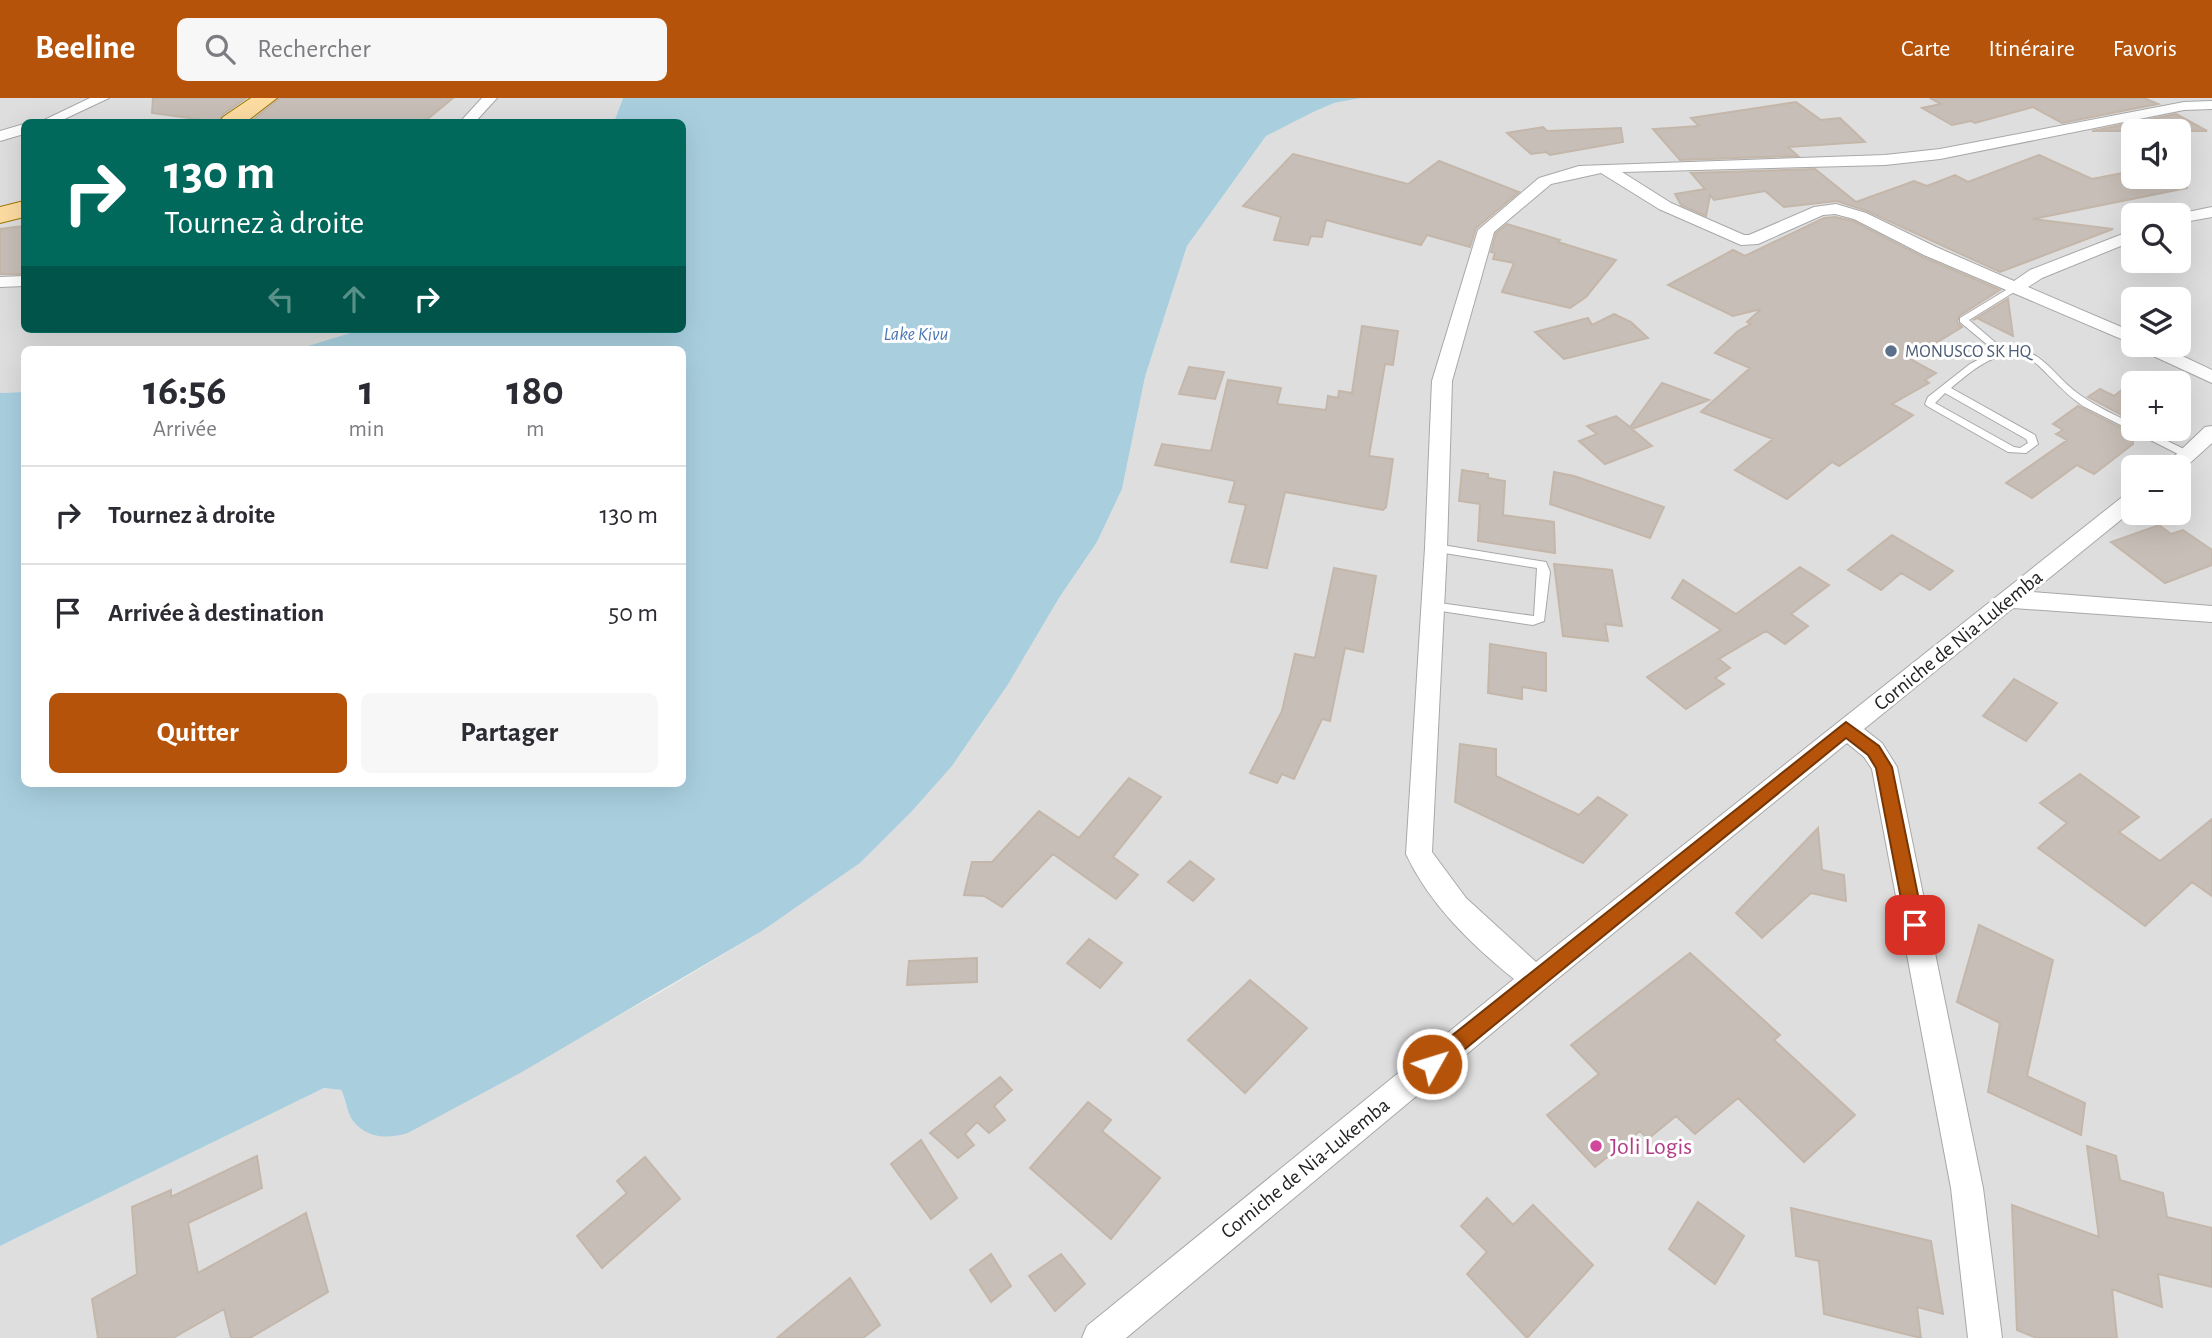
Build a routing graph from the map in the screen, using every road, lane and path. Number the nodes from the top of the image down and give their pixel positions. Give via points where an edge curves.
1 (103, 98) edge
2 (266, 98) edge
3 (490, 98) edge
4 (2212, 105) edge
5 (54, 119) edge
6 (235, 119) edge
7 (470, 119) edge
8 (21, 130) edge
9 (0, 136) edge
10 (1604, 168) junction
11 (21, 210) edge
12 (2212, 212) edge
13 (0, 215) edge
14 (2191, 216) edge
15 (2121, 240) edge
16 (21, 281) edge
17 (0, 282) edge
18 (2016, 287) junction
19 (2121, 334) edge
20 (2001, 352) junction
21 (2170, 357) edge
22 (2212, 377) edge
23 (1945, 389) junction
24 (2121, 421) edge
25 (2212, 432) edge
26 (2152, 441) edge
27 (2172, 455) edge
28 (2187, 455) edge
29 (2121, 509) edge
30 (1436, 548) junction
31 (2009, 599) junction
32 (1432, 607) junction
33 (2212, 614) edge
34 (1846, 729) junction
35 (1536, 979) junction
36 (1099, 1338) edge
37 (1986, 1338) edge

1 - 5 street
2 - 6 main road
3 - 7 street
4 - 10 street via 2184,106 1940,154 1885,160
8 - 9 street
10 - 18 street via 1665,206 1741,240 1752,240 1820,210 1836,209
10 - 30 street via 1545,181 1486,230 1441,381
11 - 13 main road
12 - 14 street
15 - 18 street via 2036,274
16 - 17 street
18 - 19 street
18 - 20 lane via 1963,320
20 - 23 lane via 1965,371
20 - 24 lane via 2031,355 2073,394
21 - 22 street
23 - 23 lane via 2031,437 2033,444 2022,451 2012,450 1930,404
25 - 28 street
26 - 27 lane
29 - 31 street, Corniche de Nia-Lukemba
30 - 32 street
30 - 32 lane via 1542,565 1542,608 1540,618 1534,621
31 - 33 street
31 - 34 street, Corniche de Nia-Lukemba
32 - 35 street via 1419,854 1460,913
34 - 35 street, Corniche de Nia-Lukemba
34 - 37 street via 1873,750 1884,767 1967,1188
35 - 36 street, Corniche de Nia-Lukemba

